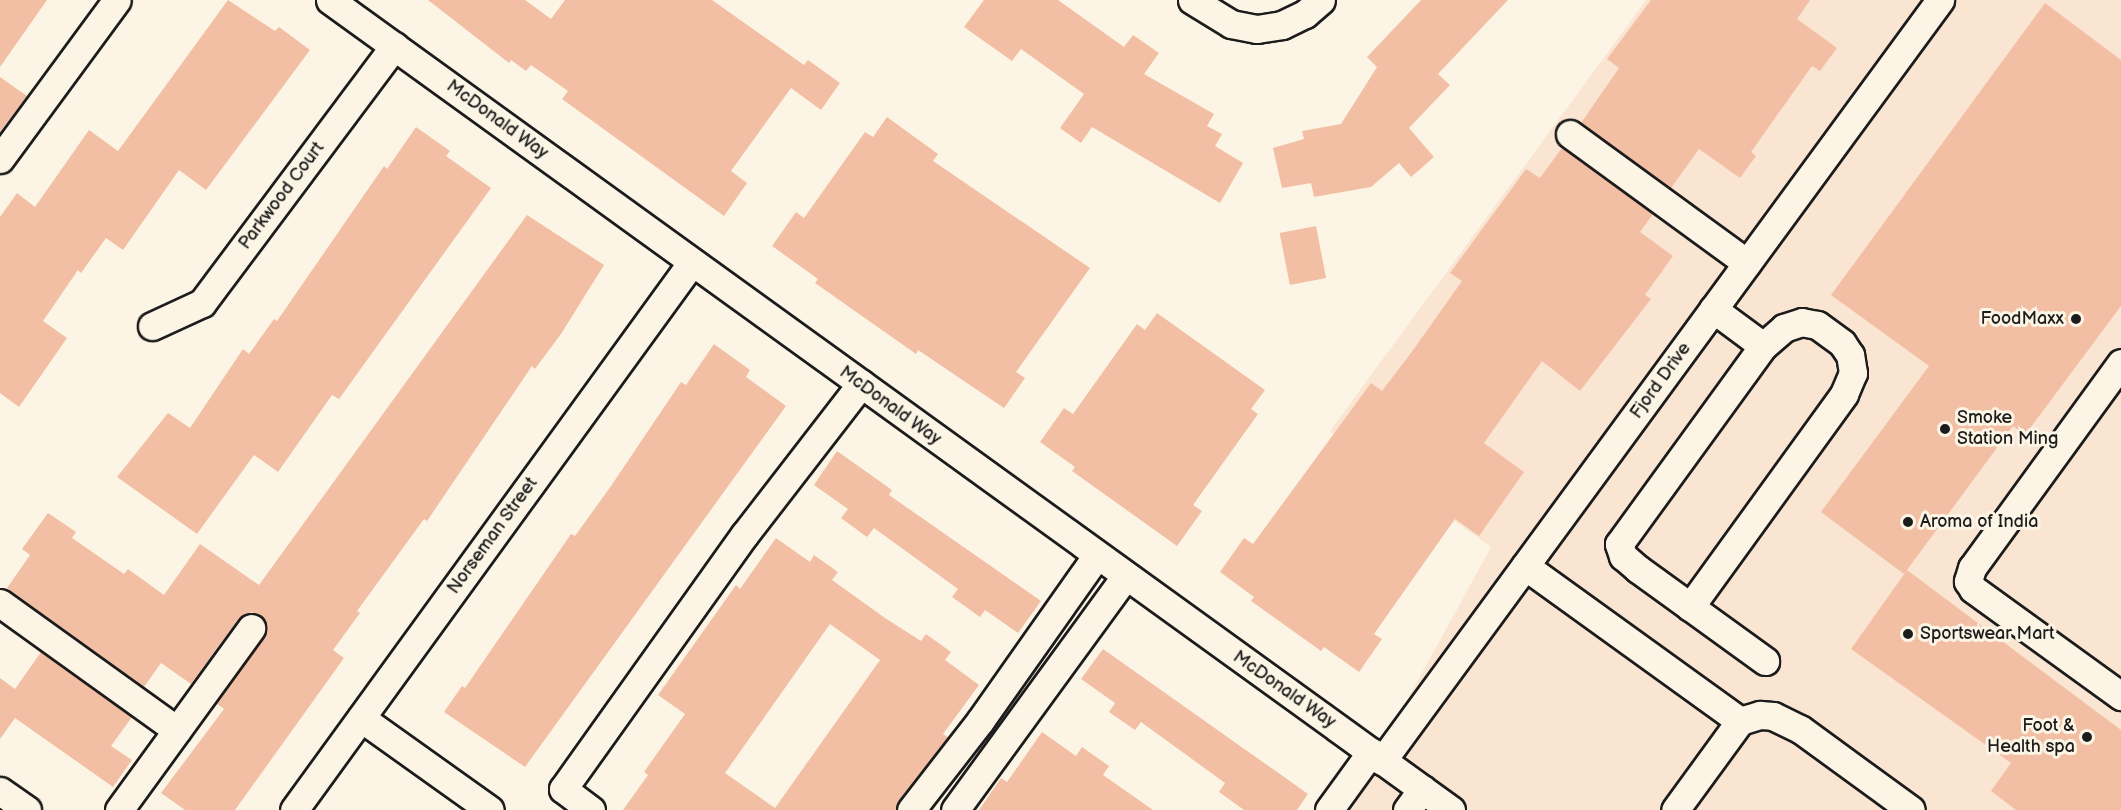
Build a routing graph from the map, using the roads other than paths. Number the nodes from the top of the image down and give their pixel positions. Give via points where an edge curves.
1 (117, 0) edge
2 (330, 0) edge
3 (1192, 0) edge
4 (1322, 0) edge
5 (1940, 0) edge
6 (394, 46) junction
7 (1570, 134) dead end
8 (0, 159) edge
9 (692, 262) junction
10 (1747, 263) junction
11 (1713, 309) junction
12 (152, 326) dead end
13 (1763, 346) junction
14 (2119, 369) edge
15 (861, 384) junction
16 (1097, 555) junction
17 (1525, 566) junction
18 (1125, 577) junction
19 (0, 603) edge
20 (1690, 607) junction
21 (251, 628) dead end
22 (1765, 661) dead end
23 (2121, 696) edge
24 (361, 718) junction
25 (1740, 721) junction
26 (177, 730) junction
27 (1377, 757) junction
28 (0, 790) edge
29 (1415, 800) edge
30 (27, 810) edge
31 (119, 810) edge
32 (294, 810) edge
33 (490, 810) edge
34 (591, 810) edge
35 (911, 810) edge
36 (955, 810) edge
37 (1329, 810) edge
38 (1451, 810) edge
39 (1675, 810) edge
40 (1911, 810) edge

1 - 8 street
2 - 6 street, McDonald Way
3 - 4 street via 1231,24 1257,28 1290,21
5 - 10 street, Fjord Drive
6 - 9 street, McDonald Way
6 - 12 street, Parkwood Court via 202,303
7 - 10 street
9 - 15 street, McDonald Way
9 - 24 street, Norseman Street
10 - 11 street, Fjord Drive
11 - 13 street
11 - 17 street, Fjord Drive
13 - 20 street via 1619,544 1623,556
13 - 20 street via 1784,328 1802,322 1817,325 1842,343 1850,355 1852,373 1845,394
14 - 23 street via 1972,568 1968,581 1973,589
15 - 16 street, McDonald Way
15 - 34 street via 745,534 563,789
16 - 18 street, McDonald Way
16 - 35 street via 980,721
17 - 25 street
17 - 27 street, Fjord Drive
18 - 27 street, McDonald Way
18 - 36 street
19 - 26 street
20 - 22 street
21 - 26 street
24 - 32 street, Norseman Street
24 - 33 street
25 - 39 street
25 - 40 street via 1760,714 1800,729
26 - 31 street
27 - 29 street, McDonald Way
27 - 37 street, Fjord Drive
28 - 30 street
29 - 38 street, McDonald Way

